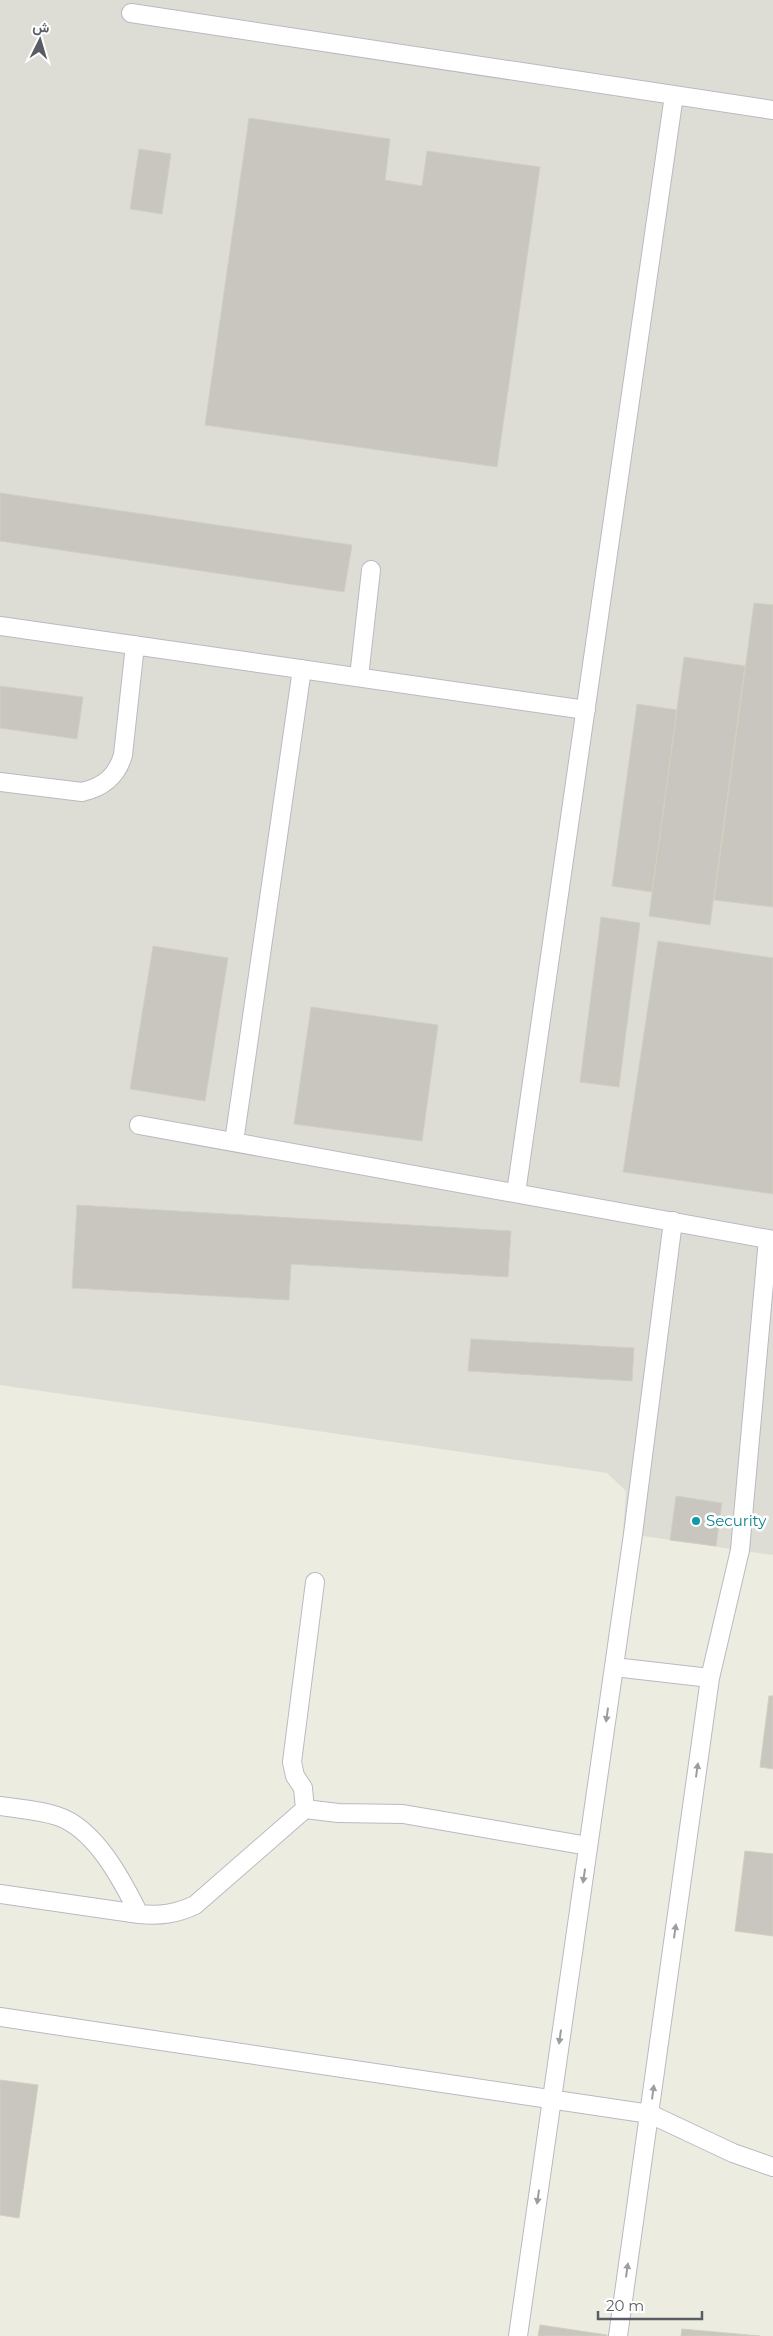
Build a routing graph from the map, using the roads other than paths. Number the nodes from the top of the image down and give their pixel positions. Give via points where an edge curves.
1 (131, 13) dead end
2 (674, 95) junction
3 (773, 110) edge
4 (371, 570) dead end
5 (0, 626) edge
6 (135, 645) junction
7 (302, 669) junction
8 (359, 677) junction
9 (586, 710) junction
10 (0, 782) edge
11 (139, 1125) dead end
12 (234, 1142) junction
13 (516, 1193) junction
14 (673, 1221) junction
15 (770, 1239) edge
16 (314, 1582) dead end
17 (614, 1667) junction
18 (710, 1678) junction
19 (0, 1806) edge
20 (305, 1809) junction
21 (588, 1846) junction
22 (0, 1894) edge
23 (139, 1914) junction
24 (0, 2017) edge
25 (552, 2098) junction
26 (650, 2114) junction
27 (773, 2167) edge
28 (518, 2336) edge
29 (618, 2336) edge

1 - 2 lane
2 - 3 lane
2 - 9 lane
4 - 8 lane
5 - 6 lane
6 - 7 lane
6 - 10 lane via 123,755 113,776 100,786 82,792
7 - 8 lane
7 - 12 lane
8 - 9 lane
9 - 13 lane
11 - 12 lane
12 - 13 lane
13 - 14 lane
14 - 15 lane
14 - 17 lane
15 - 18 lane via 740,1550
16 - 20 lane via 292,1762 295,1776 303,1788
17 - 18 lane
17 -> 21 lane
26 -> 18 lane
19 - 23 lane via 56,1816 80,1828 109,1863
20 - 21 lane via 403,1814
20 - 23 lane via 196,1905 177,1913
21 -> 25 lane
22 - 23 lane
24 - 25 lane
25 - 26 lane
25 -> 28 lane
26 - 27 lane via 733,2153
29 -> 26 lane

